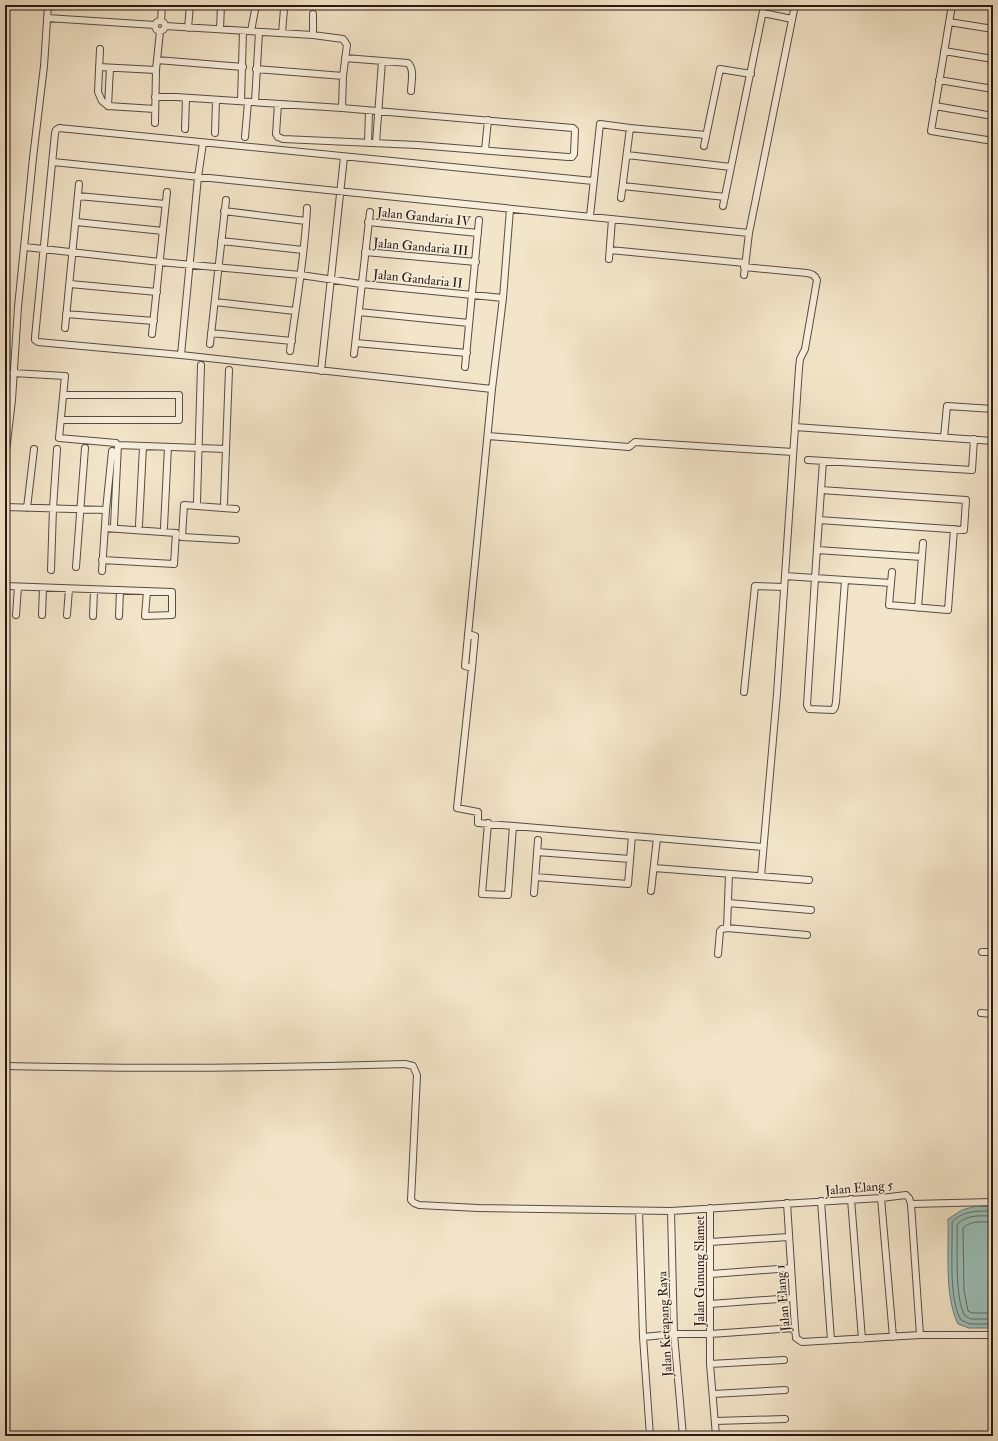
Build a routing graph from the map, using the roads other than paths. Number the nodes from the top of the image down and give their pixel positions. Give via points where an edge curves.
1 (48, 5) edge
2 (162, 5) edge
3 (190, 5) edge
4 (221, 5) edge
5 (256, 5) edge
6 (795, 5) edge
7 (952, 5) edge
8 (764, 6) edge
9 (284, 9) dead end
10 (763, 13) junction
11 (313, 14) dead end
12 (47, 18) junction
13 (792, 19) junction
14 (161, 21) junction
15 (949, 22) junction
16 (155, 25) junction
17 (165, 26) junction
18 (188, 28) junction
19 (220, 29) junction
20 (993, 29) edge
21 (160, 31) junction
22 (243, 31) junction
23 (251, 32) junction
24 (259, 32) junction
25 (282, 33) junction
26 (313, 35) junction
27 (100, 49) dead end
28 (944, 51) junction
29 (345, 58) junction
30 (993, 59) edge
31 (157, 60) junction
32 (382, 61) junction
33 (99, 67) junction
34 (243, 67) junction
35 (110, 68) junction
36 (256, 69) junction
37 (156, 70) junction
38 (751, 74) junction
39 (343, 76) junction
40 (939, 80) junction
41 (993, 90) edge
42 (411, 91) dead end
43 (156, 97) junction
44 (186, 98) junction
45 (216, 100) junction
46 (244, 102) junction
47 (255, 102) junction
48 (278, 104) junction
49 (108, 106) junction
50 (935, 106) junction
51 (342, 108) junction
52 (155, 109) junction
53 (369, 111) junction
54 (378, 112) junction
55 (600, 116) dead end
56 (993, 116) edge
57 (488, 120) junction
58 (155, 122) dead end
59 (600, 124) junction
60 (630, 128) junction
61 (185, 129) dead end
62 (215, 133) dead end
63 (706, 134) junction
64 (245, 137) dead end
65 (993, 141) edge
66 (203, 143) junction
67 (368, 143) junction
68 (376, 143) junction
69 (704, 146) dead end
70 (485, 150) junction
71 (627, 155) junction
72 (344, 157) junction
73 (53, 162) junction
74 (731, 167) junction
75 (198, 177) junction
76 (593, 182) junction
77 (79, 184) dead end
78 (623, 186) junction
79 (340, 190) junction
80 (167, 192) dead end
81 (78, 196) junction
82 (725, 197) junction
83 (621, 198) dead end
84 (226, 200) dead end
85 (165, 204) junction
86 (723, 206) dead end
87 (306, 208) dead end
88 (510, 209) junction
89 (224, 211) junction
90 (370, 212) dead end
91 (590, 216) junction
92 (612, 219) junction
93 (479, 220) dead end
94 (306, 221) junction
95 (76, 222) junction
96 (368, 222) junction
97 (163, 231) junction
98 (478, 233) junction
99 (749, 233) junction
100 (221, 241) junction
101 (24, 247) junction
102 (43, 249) junction
103 (302, 250) junction
104 (610, 250) junction
105 (73, 252) junction
106 (365, 252) junction
107 (609, 259) dead end
108 (160, 262) junction
109 (476, 262) junction
110 (190, 265) junction
111 (744, 265) junction
112 (220, 268) junction
113 (301, 275) junction
114 (744, 275) dead end
115 (332, 279) junction
116 (70, 284) junction
117 (361, 284) junction
118 (157, 292) junction
119 (472, 295) junction
120 (503, 298) junction
121 (215, 302) junction
122 (295, 311) junction
123 (359, 312) junction
124 (66, 314) junction
125 (154, 321) junction
126 (469, 323) junction
127 (65, 328) dead end
128 (211, 333) junction
129 (152, 334) dead end
130 (292, 341) junction
131 (356, 343) junction
132 (210, 344) dead end
133 (290, 351) dead end
134 (467, 353) junction
135 (354, 354) dead end
136 (181, 355) junction
137 (201, 365) dead end
138 (465, 367) dead end
139 (229, 370) dead end
140 (321, 371) junction
141 (13, 373) junction
142 (492, 389) junction
143 (63, 395) junction
144 (993, 410) edge
145 (61, 420) junction
146 (795, 427) junction
147 (488, 436) junction
148 (944, 437) junction
149 (974, 439) junction
150 (993, 441) edge
151 (118, 445) junction
152 (143, 447) junction
153 (168, 447) junction
154 (86, 448) dead end
155 (199, 448) junction
156 (34, 449) dead end
157 (57, 449) dead end
158 (226, 449) junction
159 (112, 452) dead end
160 (793, 452) junction
161 (5, 460) edge
162 (808, 460) dead end
163 (823, 461) junction
164 (821, 490) junction
165 (197, 502) dead end
166 (224, 503) dead end
167 (5, 507) edge
168 (27, 508) junction
169 (53, 508) junction
170 (80, 509) junction
171 (236, 509) dead end
172 (106, 510) junction
173 (819, 520) junction
174 (114, 525) dead end
175 (139, 525) dead end
176 (164, 527) dead end
177 (105, 528) junction
178 (954, 529) junction
179 (176, 533) junction
180 (182, 537) junction
181 (236, 540) dead end
182 (922, 543) dead end
183 (817, 550) junction
184 (922, 557) junction
185 (102, 560) junction
186 (76, 567) dead end
187 (51, 570) dead end
188 (102, 571) dead end
189 (892, 572) dead end
190 (785, 576) junction
191 (815, 578) junction
192 (845, 580) junction
193 (891, 583) junction
194 (5, 586) edge
195 (18, 587) junction
196 (784, 587) junction
197 (43, 588) junction
198 (69, 588) junction
199 (94, 590) junction
200 (120, 590) junction
201 (147, 591) junction
202 (918, 608) junction
203 (16, 615) dead end
204 (42, 615) dead end
205 (68, 615) dead end
206 (93, 616) dead end
207 (119, 616) dead end
208 (744, 692) dead end
209 (488, 823) junction
210 (513, 826) junction
211 (632, 836) junction
212 (656, 838) junction
213 (538, 840) dead end
214 (763, 847) junction
215 (537, 852) junction
216 (630, 859) junction
217 (654, 868) junction
218 (729, 874) junction
219 (761, 876) junction
220 (535, 877) junction
221 (809, 880) dead end
222 (651, 891) dead end
223 (534, 893) dead end
224 (728, 903) junction
225 (811, 910) dead end
226 (727, 928) junction
227 (807, 935) dead end
228 (982, 952) dead end
229 (993, 952) edge
230 (718, 954) dead end
231 (982, 1013) dead end
232 (993, 1014) edge
233 (5, 1066) edge
234 (881, 1198) junction
235 (851, 1199) junction
236 (820, 1201) junction
237 (993, 1202) edge
238 (787, 1203) junction
239 (911, 1204) junction
240 (710, 1208) junction
241 (639, 1211) junction
242 (671, 1211) junction
243 (788, 1237) junction
244 (710, 1242) junction
245 (790, 1268) junction
246 (711, 1274) junction
247 (794, 1298) junction
248 (710, 1304) junction
249 (795, 1328) junction
250 (674, 1334) junction
251 (710, 1334) junction
252 (920, 1335) junction
253 (993, 1335) edge
254 (643, 1337) junction
255 (893, 1337) junction
256 (862, 1339) junction
257 (831, 1340) junction
258 (784, 1360) dead end
259 (710, 1364) junction
260 (785, 1390) dead end
261 (713, 1394) junction
262 (785, 1418) dead end
263 (715, 1421) junction
264 (650, 1436) edge
265 (683, 1436) edge
266 (716, 1436) edge

1 - 12 street
2 - 14 street
3 - 18 street
4 - 19 street
5 - 23 street
6 - 13 street
7 - 15 street
8 - 10 street
9 - 25 street
10 - 13 street
10 - 38 street
11 - 26 street
12 - 16 street
12 - 101 street
13 - 99 street
14 - 16 street
14 - 17 street
15 - 20 street
15 - 28 street
16 - 21 street
17 - 18 street
17 - 21 street
18 - 19 street
19 - 22 street
21 - 31 street
22 - 23 street
22 - 34 street
23 - 24 street
24 - 25 street
24 - 36 street
25 - 26 street
26 - 29 street via 343,39 346,46
27 - 33 street
28 - 30 street
28 - 40 street
29 - 32 street
29 - 39 street
31 - 34 street
31 - 37 street
32 - 42 street via 402,62 411,66
32 - 54 street
33 - 35 street
33 - 49 street via 98,92
34 - 46 street
35 - 37 street
35 - 49 street
36 - 39 street
36 - 47 street
37 - 43 street
38 - 63 street via 720,69
38 - 74 street
39 - 51 street
40 - 41 street
40 - 50 street
43 - 44 street
43 - 52 street
44 - 45 street
44 - 61 street
45 - 46 street
45 - 62 street
46 - 47 street
46 - 64 street
47 - 48 street
48 - 51 street
48 - 67 street via 276,134 282,139
49 - 52 street
50 - 56 street
50 - 65 street via 931,131
51 - 53 street
52 - 58 street
53 - 54 street
53 - 67 street
54 - 57 street
54 - 68 street
55 - 59 street
57 - 70 street
57 - 70 street via 572,128 575,130 575,149 572,157
59 - 60 street
59 - 76 street
60 - 63 street
60 - 71 street
63 - 69 street
66 - 72 street
66 - 73 street via 59,128 55,133
66 - 75 street
67 - 68 street
68 - 70 street
71 - 74 street
71 - 78 street
72 - 76 street
72 - 79 street
73 - 75 street
73 - 102 street
74 - 82 street
75 - 79 street
75 - 110 street
76 - 91 street
77 - 81 street
78 - 82 street
78 - 83 street
79 - 88 street
79 - 115 street
80 - 85 street
81 - 85 street
81 - 95 street
82 - 86 street
84 - 89 street
85 - 97 street
87 - 94 street
88 - 91 street
88 - 120 street
89 - 94 street
89 - 100 street
90 - 96 street
91 - 92 street
92 - 99 street
92 - 104 street
93 - 98 street
94 - 103 street
95 - 97 street
95 - 105 street
96 - 98 street, Jalan Gandaria IV
96 - 106 street
97 - 108 street
98 - 109 street
99 - 111 street
100 - 103 street
100 - 112 street
101 - 102 street, Jalan Gandaria II
101 - 141 street
102 - 105 street, Jalan Gandaria II
102 - 136 street via 35,337 38,342
103 - 113 street
104 - 107 street
104 - 111 street
105 - 108 street, Jalan Gandaria II
105 - 116 street
106 - 109 street, Jalan Gandaria III
106 - 117 street
108 - 110 street, Jalan Gandaria II
108 - 118 street
109 - 119 street
110 - 112 street, Jalan Gandaria II
110 - 136 street
111 - 114 street
111 - 146 street via 813,274 817,280 805,349 800,359
112 - 113 street, Jalan Gandaria II
112 - 121 street
113 - 115 street, Jalan Gandaria II
113 - 122 street
115 - 117 street, Jalan Gandaria II
115 - 140 street
116 - 118 street
116 - 124 street
117 - 119 street, Jalan Gandaria II
117 - 123 street
118 - 125 street
119 - 120 street, Jalan Gandaria II
119 - 126 street
120 - 142 street
121 - 122 street
121 - 128 street
122 - 130 street
123 - 126 street
123 - 131 street
124 - 125 street
124 - 127 street
125 - 129 street
126 - 134 street
128 - 130 street
128 - 132 street
130 - 133 street
131 - 134 street
131 - 135 street
134 - 138 street
136 - 140 street
137 - 155 street
139 - 158 street
140 - 142 street
141 - 143 street via 65,376
141 - 161 street
142 - 147 street
143 - 145 street
143 - 145 street via 179,395 179,420
144 - 148 street via 947,406
145 - 151 street via 59,438
146 - 148 street
146 - 160 street
147 - 160 street via 629,447 635,442
147 - 209 street via 465,666 472,668 457,808 478,812 478,823
148 - 149 street
149 - 150 street
149 - 163 street via 972,470
151 - 152 street
151 - 174 street
152 - 153 street
152 - 175 street
153 - 155 street
153 - 176 street
154 - 170 street
155 - 158 street
155 - 165 street
156 - 168 street
157 - 169 street
158 - 166 street
159 - 172 street
160 - 190 street
162 - 163 street
163 - 164 street
164 - 173 street
164 - 178 street via 966,500 964,530
167 - 168 street
168 - 169 street
169 - 170 street
169 - 187 street
170 - 172 street
170 - 186 street
171 - 180 street via 184,505
172 - 177 street
173 - 178 street
173 - 183 street
177 - 179 street
177 - 185 street
178 - 202 street via 948,610
179 - 180 street
179 - 185 street via 174,564
180 - 181 street
182 - 184 street
183 - 184 street
183 - 191 street
184 - 202 street
185 - 188 street
189 - 193 street
190 - 191 street
190 - 196 street
191 - 192 street
191 - 192 street via 807,705 811,709 835,708
192 - 193 street
193 - 202 street via 889,605
194 - 195 street
195 - 197 street
195 - 203 street
196 - 208 street via 755,586
196 - 214 street
197 - 198 street
197 - 204 street
198 - 199 street
198 - 205 street
199 - 200 street
199 - 206 street
200 - 201 street
200 - 207 street
201 - 201 street via 172,592 172,615 145,616
209 - 210 street
209 - 210 street via 482,894 508,896
210 - 211 street
211 - 212 street
211 - 216 street
212 - 214 street
212 - 217 street
213 - 215 street
214 - 219 street
215 - 216 street
215 - 220 street
216 - 220 street via 628,884
217 - 218 street
217 - 222 street
218 - 219 street
218 - 224 street
219 - 221 street
220 - 223 street
224 - 225 street
224 - 226 street
226 - 227 street
226 - 230 street via 720,931
228 - 229 street
231 - 232 street
233 - 241 street, Jalan Elang 5 via 109,1068 405,1064 413,1066 418,1075 411,1200 414,1203 478,1208
234 - 235 street, Jalan Elang 5
234 - 239 street, Jalan Elang 5 via 906,1195 910,1198
234 - 255 street
235 - 236 street, Jalan Elang 5
235 - 256 street
236 - 238 street, Jalan Elang 5
236 - 257 street
237 - 239 street
238 - 240 street, Jalan Elang 5
238 - 243 street, Jalan Elang 1
239 - 252 street
240 - 242 street, Jalan Elang 5
240 - 244 street, Jalan Gunung Slamet
241 - 242 street, Jalan Elang 5
241 - 254 street
242 - 250 street, Jalan Ketapang Raya
243 - 244 street
243 - 245 street, Jalan Elang 1
244 - 246 street, Jalan Gunung Slamet
245 - 246 street
245 - 247 street, Jalan Elang 1
246 - 248 street, Jalan Gunung Slamet
247 - 248 street
247 - 249 street, Jalan Elang 1
248 - 251 street, Jalan Gunung Slamet
249 - 251 street
249 - 257 street, Jalan Elang 1 via 796,1338 802,1342
250 - 251 street
250 - 254 street
250 - 265 street, Jalan Ketapang Raya
251 - 259 street, Jalan Gunung Slamet
252 - 253 street, Jalan Elang 1
252 - 255 street, Jalan Elang 1
254 - 264 street
255 - 256 street, Jalan Elang 1
256 - 257 street, Jalan Elang 1
258 - 259 street
259 - 261 street, Jalan Gunung Slamet
260 - 261 street
261 - 263 street, Jalan Gunung Slamet
262 - 263 street
263 - 266 street, Jalan Gunung Slamet

